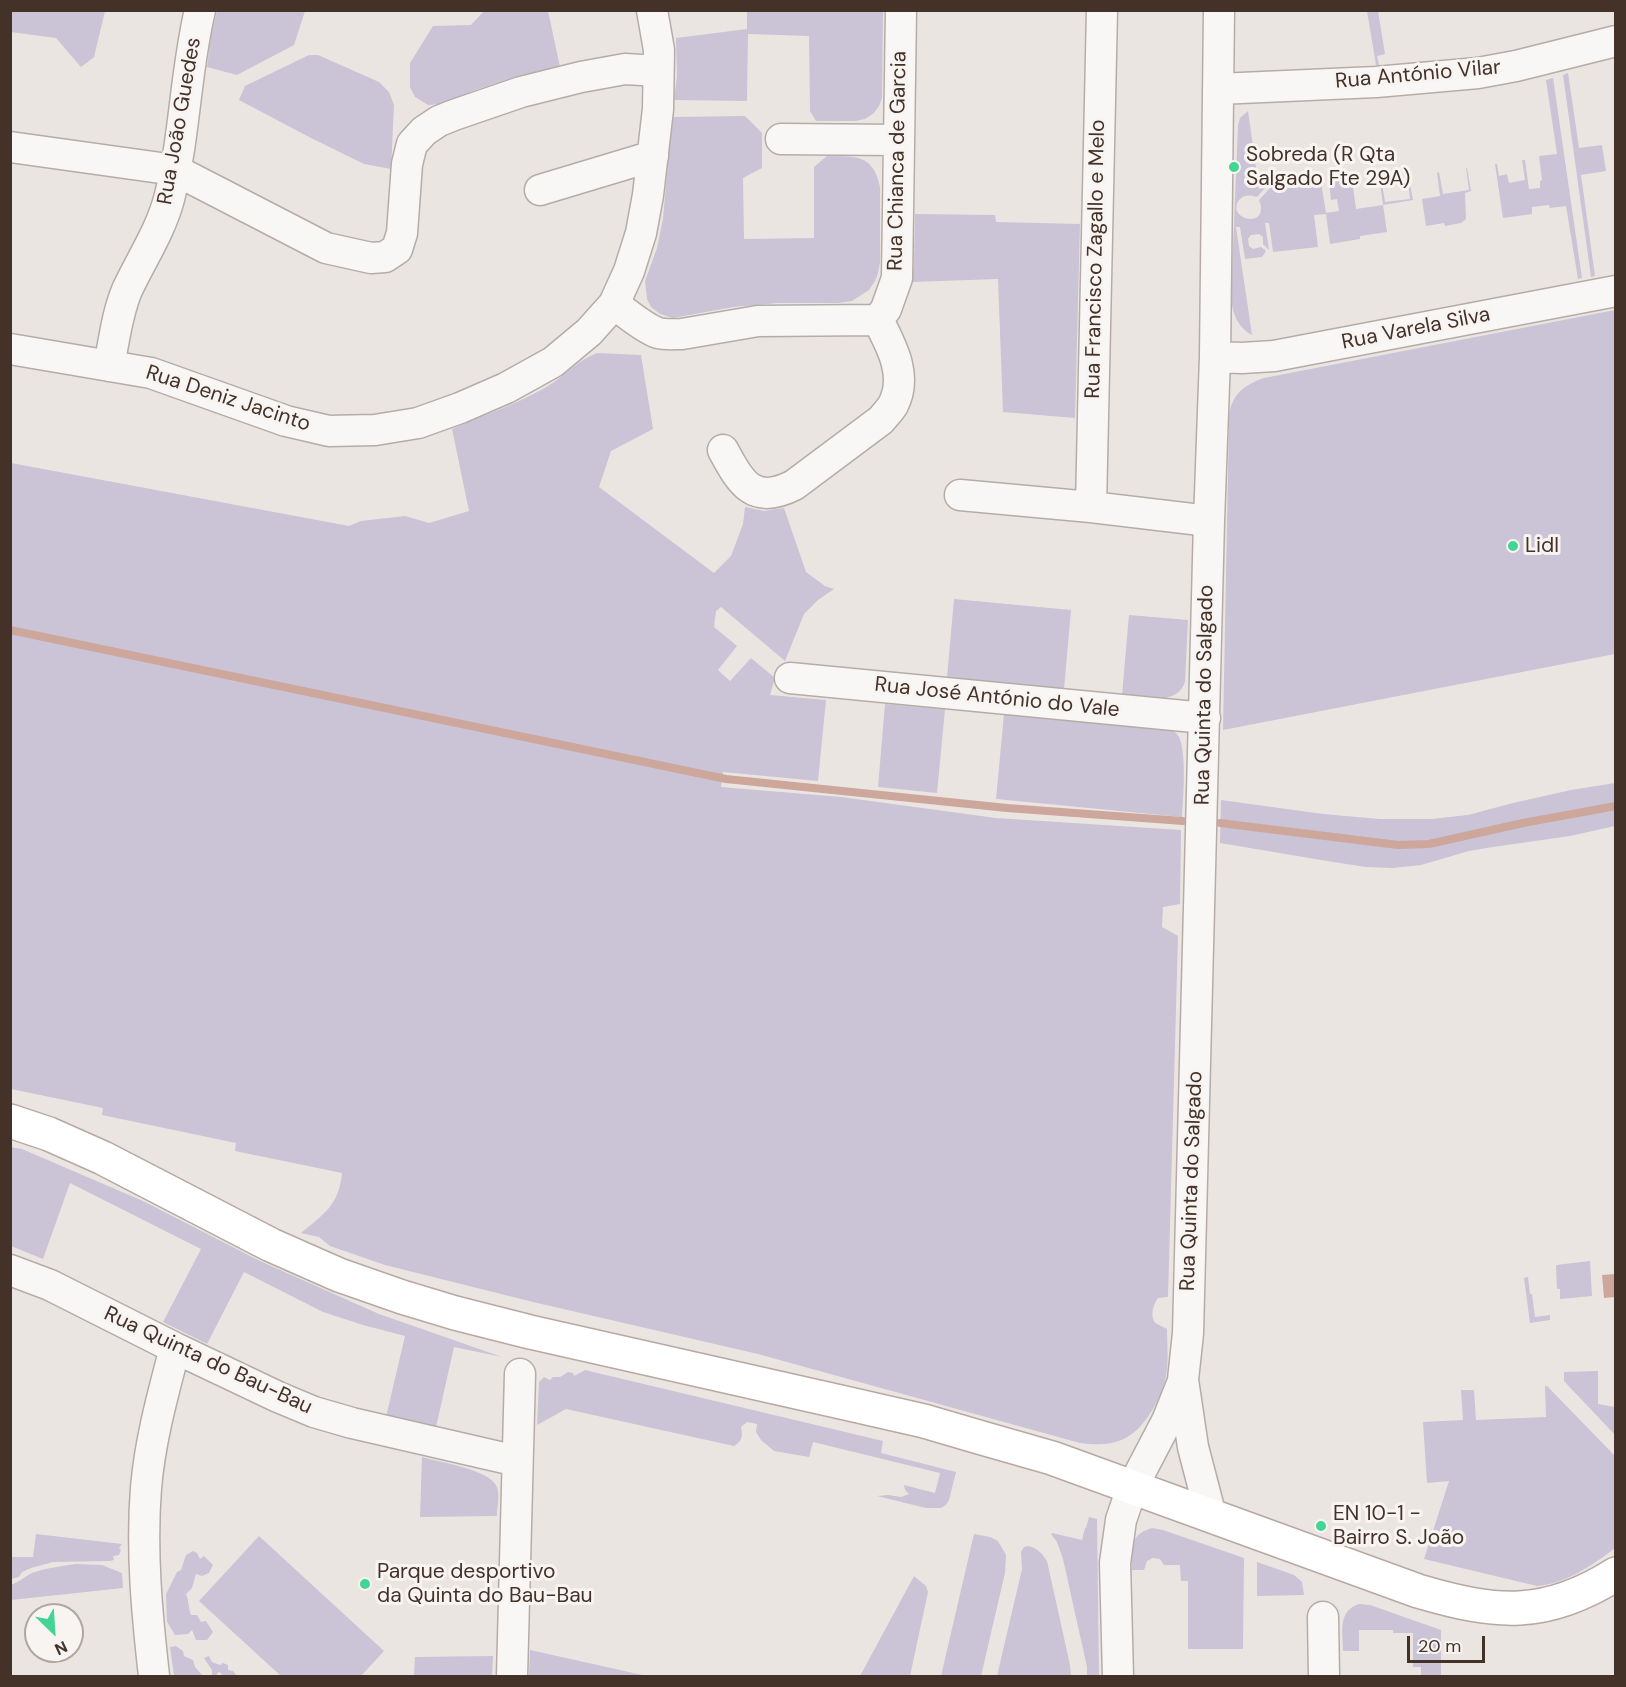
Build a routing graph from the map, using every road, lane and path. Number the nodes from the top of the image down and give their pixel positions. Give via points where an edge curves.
1 (200, 10) edge
2 (652, 10) edge
3 (901, 10) edge
4 (1102, 10) edge
5 (1219, 10) edge
6 (1616, 41) edge
7 (658, 70) junction
8 (1218, 89) junction
9 (781, 139) dead end
10 (898, 140) junction
11 (10, 147) edge
12 (652, 156) junction
13 (176, 170) junction
14 (540, 190) dead end
15 (1616, 291) edge
16 (614, 304) junction
17 (878, 320) junction
18 (10, 350) edge
19 (1215, 357) junction
20 (109, 366) junction
21 (723, 450) dead end
22 (960, 495) dead end
23 (1091, 507) junction
24 (1209, 521) junction
25 (790, 678) dead end
26 (1205, 718) junction
27 (10, 1121) edge
28 (10, 1270) edge
29 (175, 1348) junction
30 (520, 1374) dead end
31 (1183, 1380) junction
32 (517, 1461) junction
33 (1132, 1488) junction
34 (1211, 1516) junction
35 (1616, 1574) edge
36 (1323, 1617) dead end
37 (154, 1677) edge
38 (512, 1677) edge
39 (1118, 1677) edge
40 (1324, 1677) edge

1 - 13 street, Rua João Guedes
2 - 7 street, Rua Deniz Jacinto
3 - 10 street, Rua Chianca de Garcia
4 - 23 street, Rua Francisco Zagallo e Melo
5 - 8 street, Rua Quinta do Salgado
6 - 8 street, Rua António Vilar via 1478,73
7 - 12 street, Rua Deniz Jacinto
7 - 13 street via 625,69 581,76 454,115 424,130 412,144 407,164 402,233 397,249 385,257 371,258 326,248
8 - 19 street, Rua Quinta do Salgado
9 - 10 street
10 - 17 street, Rua Chianca de Garcia via 897,278
11 - 13 street
12 - 14 street
12 - 16 street, Rua Deniz Jacinto via 641,233
13 - 20 street, Rua João Guedes via 158,231 127,292
15 - 19 street, Rua Varela Silva via 1274,356
16 - 17 street via 647,327 669,334 758,321
16 - 20 street, Rua Deniz Jacinto via 589,332 553,362 506,388 418,423 375,430 329,430 286,421 151,373
17 - 21 street via 900,375 892,406 881,420 782,492 754,491 742,482
18 - 20 street, Rua Deniz Jacinto
19 - 24 street, Rua Quinta do Salgado
22 - 23 street
23 - 24 street
24 - 26 street, Rua Quinta do Salgado
25 - 26 street, Rua José António do Vale
26 - 31 street, Rua Quinta do Salgado via 1188,1333
27 - 33 main road via 103,1158 271,1245 402,1297 530,1332 924,1421 1053,1458
28 - 29 street, Rua Quinta do Bau-Bau via 50,1285
29 - 32 street, Rua Quinta do Bau-Bau via 314,1412
29 - 37 street via 146,1487 145,1571
30 - 32 street
31 - 33 street, Rua Quinta do Salgado via 1167,1421
31 - 34 street, Rua Quinta do Salgado via 1193,1448
32 - 38 street
33 - 34 main road
33 - 39 street, Rua Quinta do Salgado via 1117,1545
34 - 35 main road via 1418,1591 1474,1606 1519,1608 1557,1603
36 - 40 street

